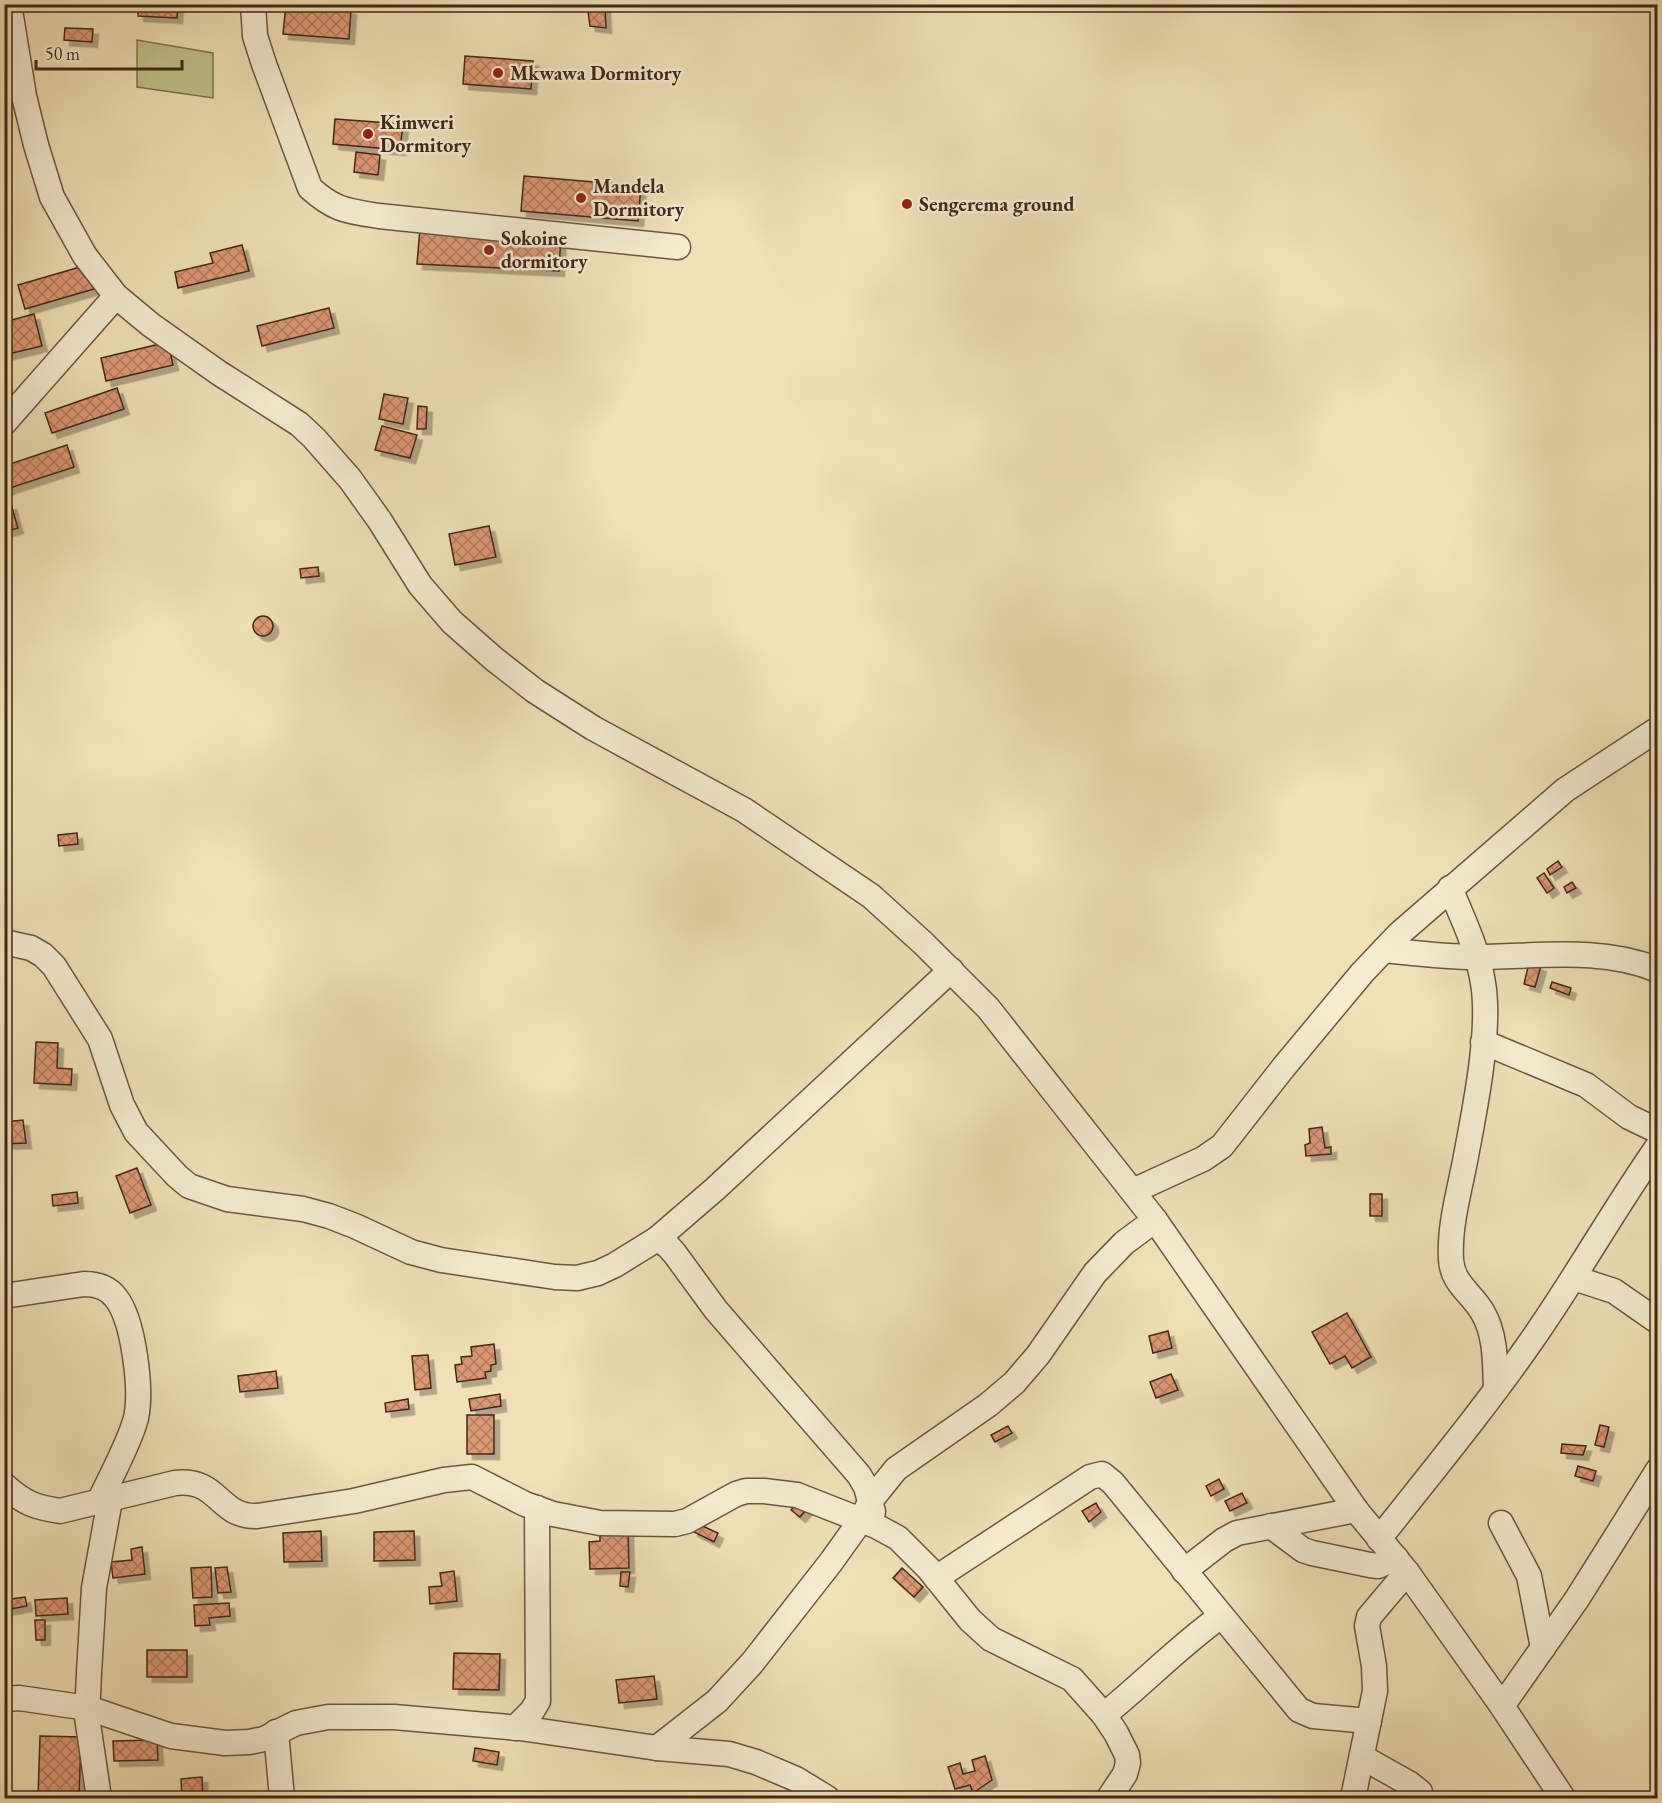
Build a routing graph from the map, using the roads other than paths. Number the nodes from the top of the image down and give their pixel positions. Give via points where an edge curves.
1 (9, 4) edge
2 (254, 4) edge
3 (678, 247) dead end
4 (116, 296) junction
5 (4, 423) edge
6 (1658, 729) edge
7 (1450, 888) junction
8 (4, 942) edge
9 (1384, 950) junction
10 (1477, 957) junction
11 (951, 970) junction
12 (1658, 970) edge
13 (1483, 1042) junction
14 (1658, 1131) edge
15 (1658, 1146) edge
16 (1133, 1191) junction
17 (1155, 1220) junction
18 (657, 1239) junction
19 (1574, 1278) junction
20 (4, 1296) edge
21 (1657, 1321) edge
22 (1496, 1389) junction
23 (1658, 1470) edge
24 (4, 1485) edge
25 (104, 1501) junction
26 (537, 1508) junction
27 (1356, 1510) junction
28 (869, 1515) junction
29 (1501, 1523) dead end
30 (1271, 1526) junction
31 (1379, 1539) junction
32 (1401, 1565) junction
33 (1184, 1571) junction
34 (936, 1578) junction
35 (1221, 1616) junction
36 (1543, 1648) junction
37 (4, 1699) edge
38 (1502, 1706) junction
39 (88, 1708) junction
40 (1104, 1715) junction
41 (1369, 1721) junction
42 (515, 1728) junction
43 (276, 1732) junction
44 (657, 1748) junction
45 (1362, 1757) junction
46 (1420, 1792) dead end
47 (99, 1798) edge
48 (282, 1798) edge
49 (827, 1798) edge
50 (1109, 1798) edge
51 (1353, 1798) edge
52 (1563, 1798) edge

1 - 4 street via 24,96 52,197 86,256
2 - 3 street via 255,36 264,64 310,188 324,201 343,210 379,216
4 - 5 street
4 - 11 street via 151,325 314,438 350,479 420,585 452,622 494,658 535,691 592,728 744,810 871,896
6 - 7 street via 1565,790
7 - 9 street
7 - 10 street
8 - 18 street via 31,948 54,966 100,1039 122,1105 136,1132 189,1186 227,1199 329,1216 431,1257 555,1277 577,1278 598,1273
9 - 10 street
9 - 16 street via 1222,1146 1203,1159
10 - 12 street via 1614,957
10 - 13 street via 1484,984
11 - 16 street via 988,1008
11 - 18 street
13 - 14 street via 1586,1085 1629,1117
13 - 22 street via 1451,1258 1456,1279 1483,1313 1490,1329
15 - 19 street via 1620,1200
16 - 17 street
17 - 27 street
17 - 28 street via 1124,1243 1095,1273 1014,1383 896,1469
18 - 28 street via 675,1254 716,1310 859,1475
19 - 21 street via 1614,1291
19 - 22 street
20 - 25 street via 95,1284 116,1297 124,1313 140,1398
22 - 31 street
23 - 36 street
24 - 25 street via 22,1501 45,1509 60,1511
25 - 26 street via 188,1481 201,1484 233,1511 257,1516 472,1477
25 - 39 street via 94,1588
26 - 28 street via 600,1523 675,1524 736,1494 764,1491 797,1495
26 - 42 street via 538,1701
27 - 30 street
27 - 31 street
28 - 34 street via 914,1553
28 - 44 street via 752,1663 717,1701
29 - 36 street via 1529,1576
30 - 32 street via 1312,1553 1370,1565
30 - 33 street via 1237,1533
31 - 32 street
32 - 38 street
32 - 41 street via 1367,1626 1375,1691
33 - 34 street via 1108,1477 1097,1474
33 - 35 street
34 - 40 street via 991,1639 1072,1679
35 - 40 street
35 - 41 street via 1299,1710 1313,1716
36 - 38 street
37 - 39 street
38 - 52 street
39 - 43 street via 197,1741 249,1742
39 - 47 street
40 - 50 street via 1124,1747 1128,1762
41 - 45 street
42 - 43 street via 394,1717 328,1717 296,1723
42 - 44 street
43 - 48 street
44 - 49 street via 729,1754 796,1779
45 - 46 street
45 - 51 street

